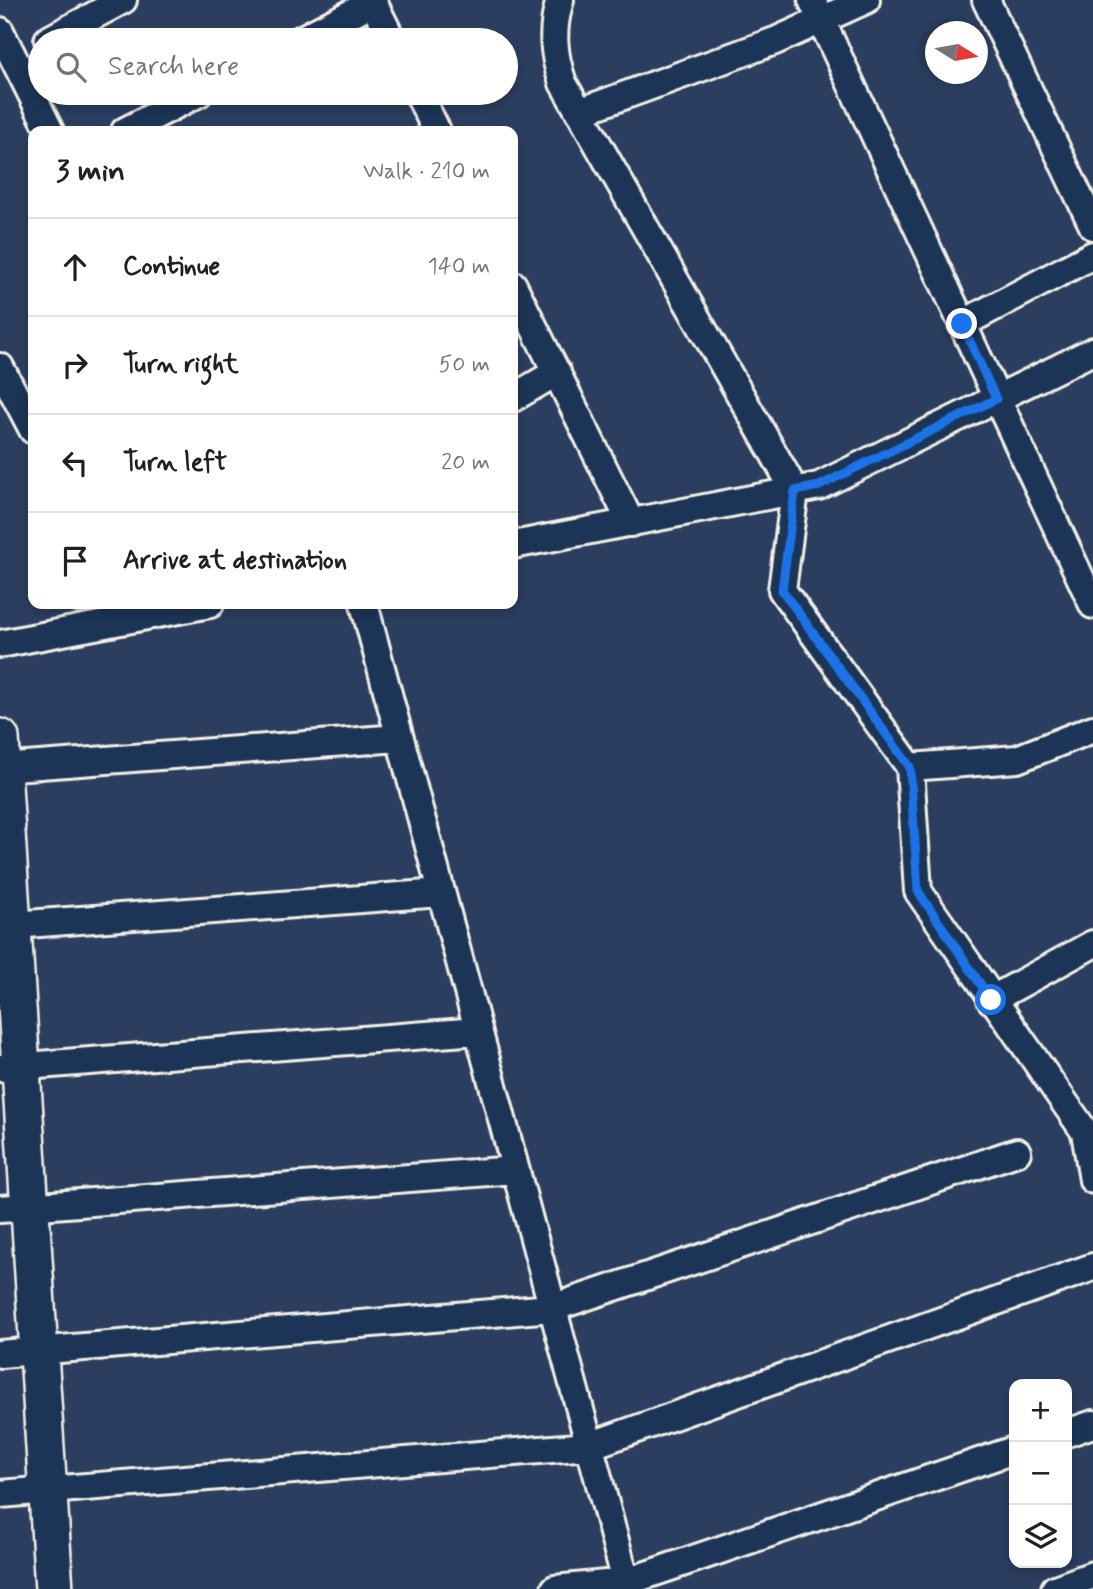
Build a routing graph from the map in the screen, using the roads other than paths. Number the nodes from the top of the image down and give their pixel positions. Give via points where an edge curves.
1 (124, 0) edge
2 (560, 0) edge
3 (866, 0) edge
4 (986, 0) edge
5 (372, 1) edge
6 (817, 9) edge
7 (71, 28) edge
8 (322, 28) edge
9 (385, 28) edge
10 (0, 31) edge
11 (28, 50) edge
12 (14, 58) junction
13 (28, 86) edge
14 (37, 105) edge
15 (176, 105) edge
16 (422, 105) edge
17 (579, 112) junction
18 (48, 126) edge
19 (135, 126) edge
20 (430, 126) edge
21 (1093, 226) edge
22 (1093, 255) edge
23 (518, 295) edge
24 (962, 324) junction
25 (1093, 351) edge
26 (0, 367) edge
27 (557, 372) junction
28 (518, 395) edge
29 (996, 399) junction
30 (28, 415) edge
31 (795, 491) junction
32 (631, 523) junction
33 (518, 544) edge
34 (1093, 605) edge
35 (151, 609) edge
36 (364, 609) edge
37 (128, 611) edge
38 (0, 644) edge
39 (1093, 729) edge
40 (399, 738) junction
41 (1, 758) edge
42 (910, 767) junction
43 (441, 893) junction
44 (6, 925) edge
45 (1093, 944) edge
46 (991, 1000) junction
47 (478, 1031) junction
48 (10, 1067) edge
49 (1017, 1152) dead end
50 (515, 1170) junction
51 (1093, 1180) edge
52 (15, 1208) edge
53 (1093, 1267) edge
54 (552, 1308) junction
55 (38, 1351) junction
56 (0, 1354) edge
57 (1093, 1424) edge
58 (1072, 1431) edge
59 (589, 1446) junction
60 (1009, 1453) edge
61 (47, 1490) junction
62 (0, 1494) edge
63 (1093, 1575) edge
64 (627, 1586) edge
65 (54, 1589) edge
66 (555, 1589) edge
67 (1055, 1589) edge

1 - 7 street
2 - 17 street via 553,28 554,57
3 - 6 street
4 - 21 street
5 - 8 street
5 - 9 street
6 - 17 street via 775,41
6 - 24 street
10 - 12 street
11 - 12 street
12 - 13 street
14 - 18 street
15 - 19 street
16 - 20 street
17 - 31 street
22 - 24 street
23 - 27 street
24 - 29 street
25 - 29 street
26 - 30 street
27 - 28 street
27 - 32 street
29 - 31 street via 819,486
29 - 34 street
31 - 32 street
31 - 42 street via 782,590
32 - 33 street
35 - 37 street
36 - 40 street
37 - 38 street
39 - 42 street via 1017,759
40 - 41 street
40 - 43 street
41 - 44 street
42 - 46 street via 918,891
43 - 44 street
43 - 47 street
44 - 48 street
45 - 46 street
46 - 51 street via 1084,1132
47 - 48 street
47 - 50 street
48 - 52 street
49 - 54 street
50 - 52 street
50 - 54 street
52 - 55 street
53 - 59 street
54 - 55 street
54 - 59 street
55 - 56 street
55 - 61 street
57 - 58 street
59 - 61 street
59 - 64 street
60 - 64 street
61 - 62 street
61 - 65 street
63 - 67 street
64 - 66 street

